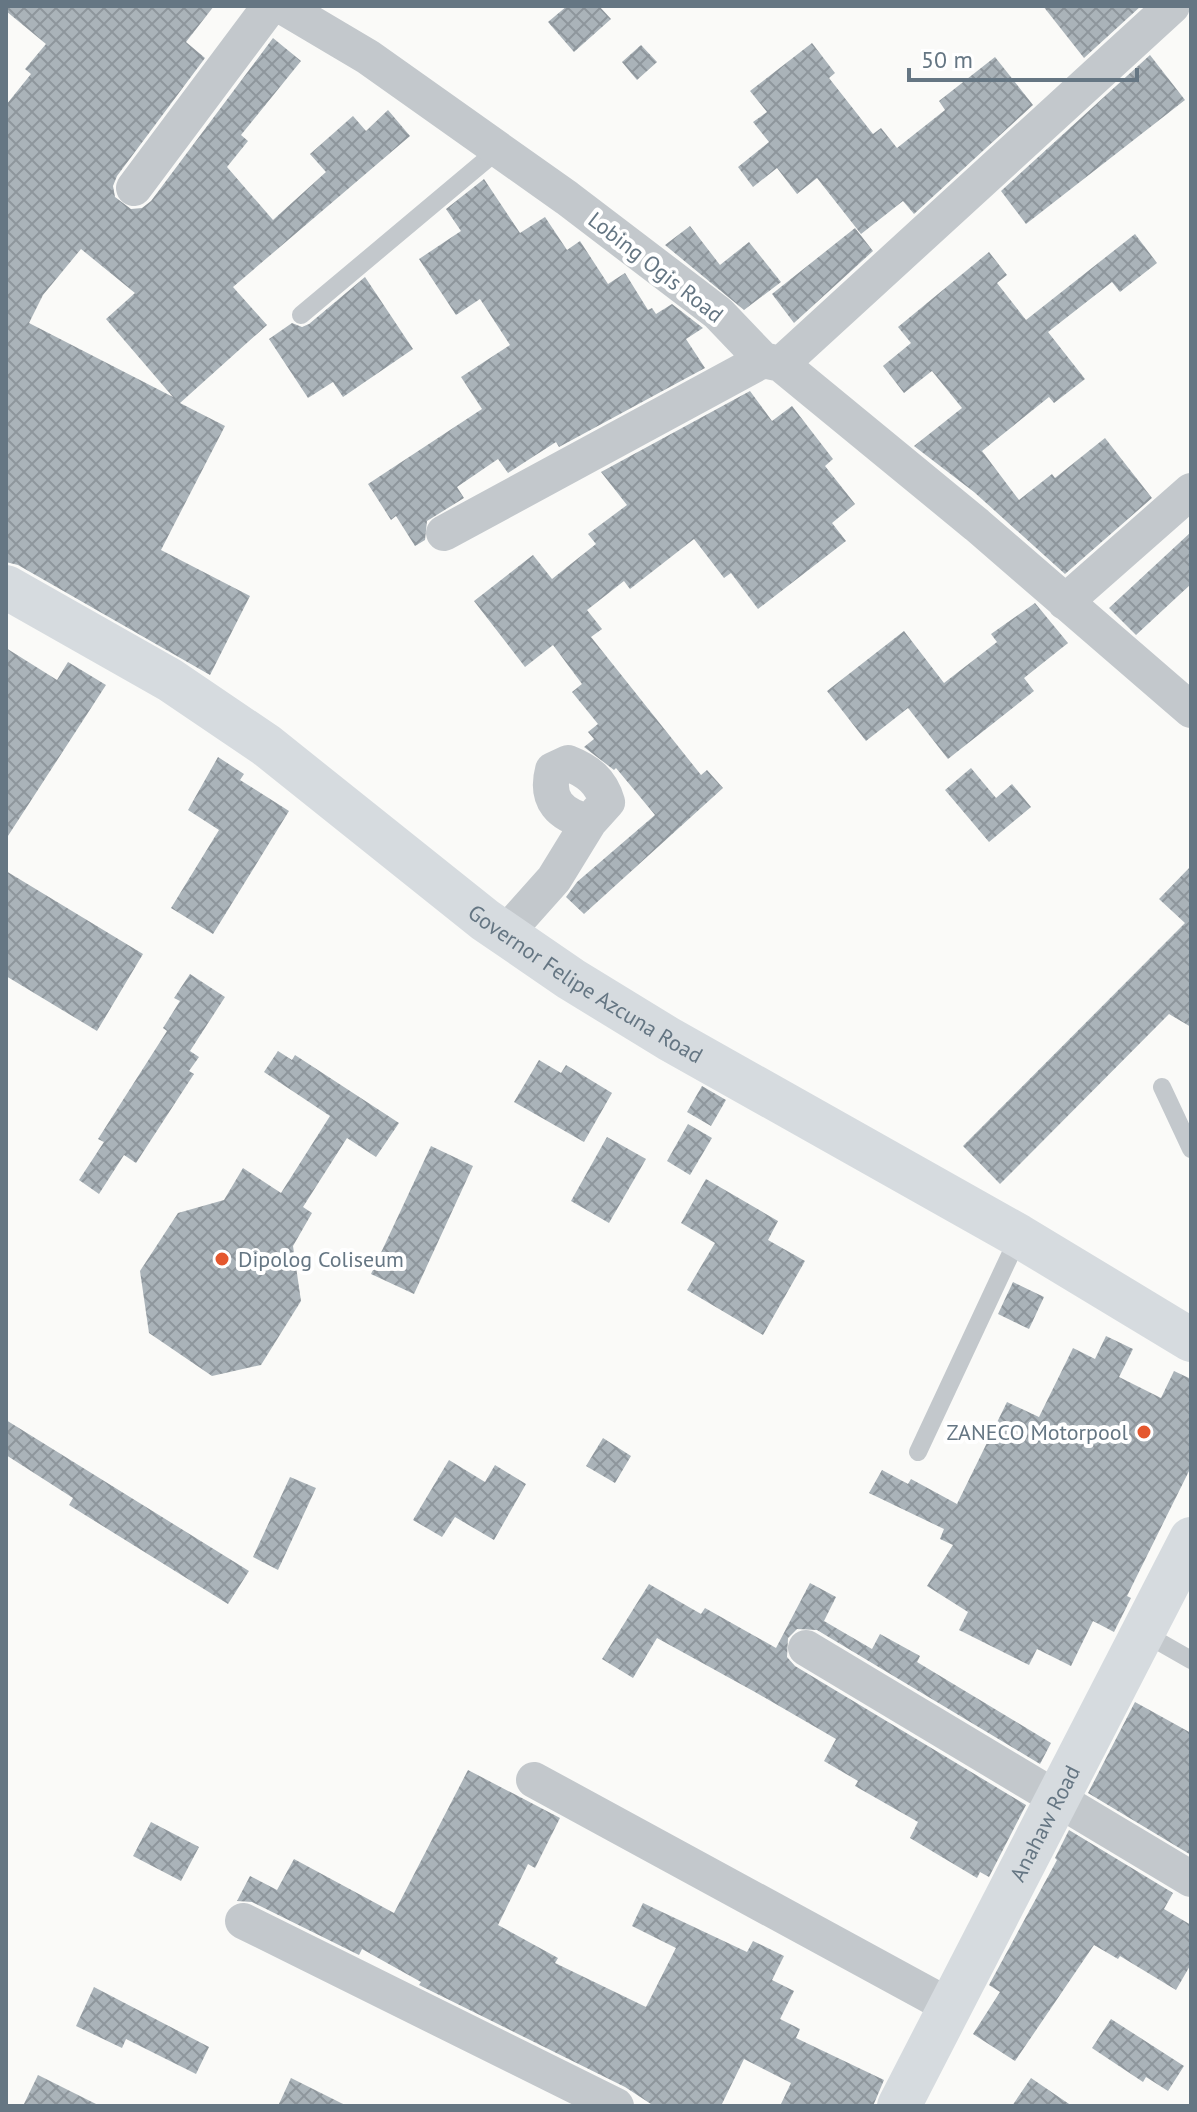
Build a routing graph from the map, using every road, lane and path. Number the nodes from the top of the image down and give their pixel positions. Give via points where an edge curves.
1 (270, 6) edge
2 (282, 6) edge
3 (1172, 6) edge
4 (499, 149) junction
5 (134, 188) dead end
6 (301, 315) dead end
7 (772, 362) junction
8 (1191, 491) edge
9 (444, 533) dead end
10 (6, 587) edge
11 (1065, 602) junction
12 (1191, 710) edge
13 (589, 822) dead end
14 (505, 934) junction
15 (1162, 1087) dead end
16 (1191, 1149) edge
17 (1019, 1236) junction
18 (1191, 1340) edge
19 (918, 1452) dead end
20 (1191, 1539) edge
21 (1142, 1632) junction
22 (806, 1648) dead end
23 (1191, 1660) edge
24 (534, 1780) dead end
25 (1059, 1798) junction
26 (1191, 1879) edge
27 (243, 1921) dead end
28 (951, 2007) junction
29 (616, 2106) edge
30 (899, 2106) edge

1 - 5 street
2 - 4 street, Lobing Ogis Road via 368,57
3 - 7 street
4 - 6 lane
4 - 7 street, Lobing Ogis Road via 718,313
7 - 9 street
7 - 11 street, Lobing Ogis Road
8 - 11 street
10 - 14 street, Governor Felipe Azcuna Road via 170,680 266,745
11 - 12 street, Lobing Ogis Road
13 - 14 street via 554,879
14 - 17 street, Governor Felipe Azcuna Road via 669,1039
15 - 16 lane
17 - 18 street, Governor Felipe Azcuna Road
17 - 19 lane
20 - 21 street, Anahaw Road
21 - 23 lane
21 - 25 street, Anahaw Road
22 - 25 street
24 - 28 street
25 - 26 street
25 - 28 street, Anahaw Road
27 - 29 street
28 - 30 street, Anahaw Road

